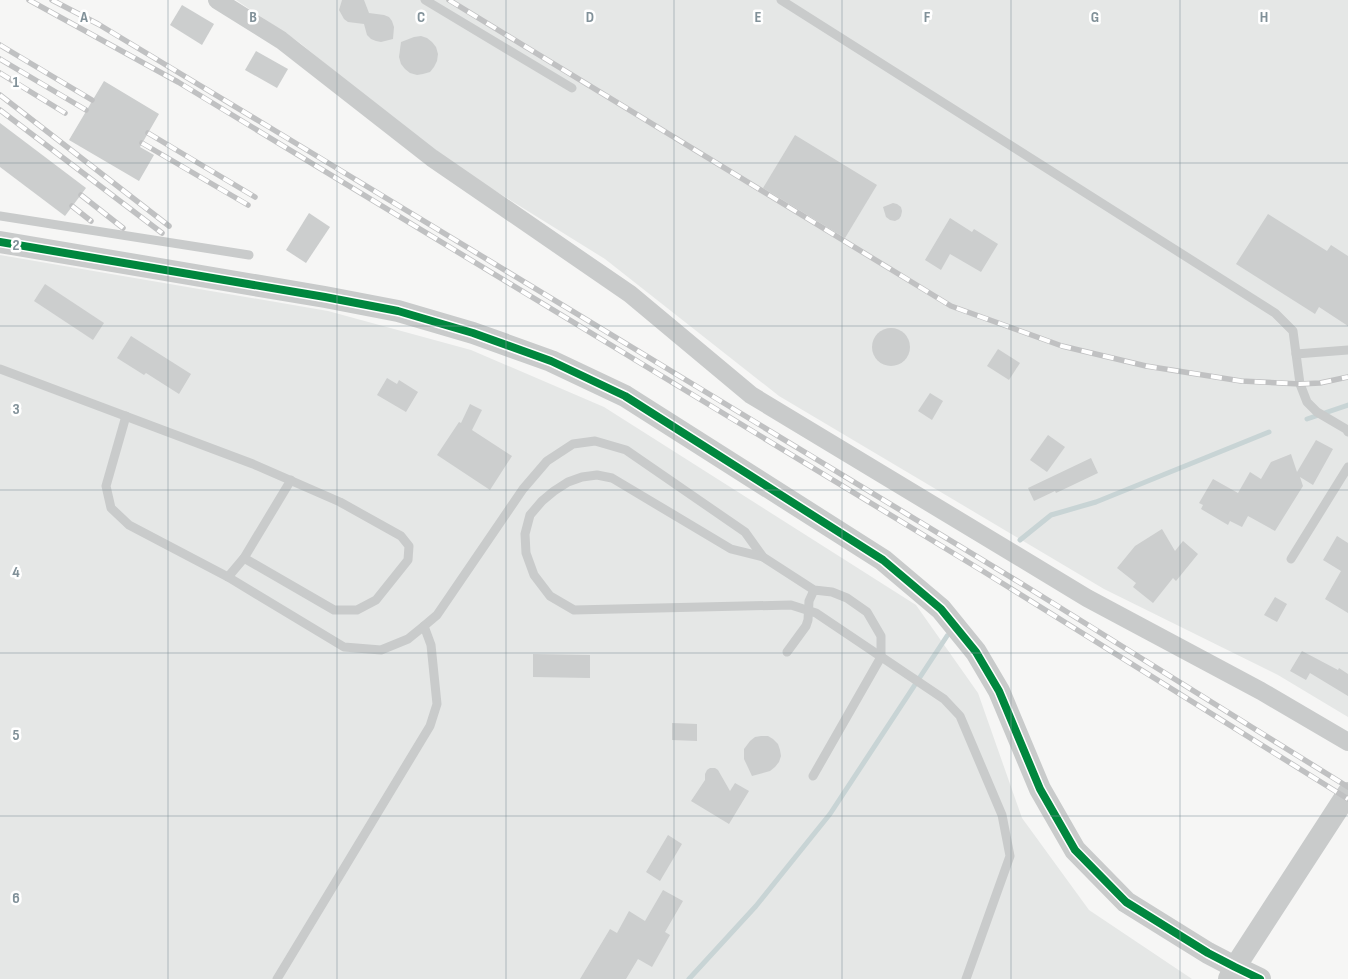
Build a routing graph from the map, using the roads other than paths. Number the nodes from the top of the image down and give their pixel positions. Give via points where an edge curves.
1 (216, 0) edge
2 (425, 0) edge
3 (781, 0) edge
4 (572, 88) dead end
5 (0, 216) edge
6 (0, 242) edge
7 (249, 255) dead end
8 (1348, 350) edge
9 (1296, 354) junction
10 (0, 368) edge
11 (126, 416) junction
12 (1347, 430) edge
13 (1348, 467) edge
14 (291, 480) junction
15 (763, 557) junction
16 (244, 558) junction
17 (1290, 559) dead end
18 (228, 577) junction
19 (814, 590) junction
20 (808, 610) junction
21 (424, 626) junction
22 (787, 652) dead end
23 (881, 657) junction
24 (1348, 742) edge
25 (813, 776) dead end
26 (1348, 793) edge
27 (1232, 973) edge
28 (276, 979) edge
29 (966, 979) edge
30 (1260, 979) edge

1 - 24 street via 281,40 432,158 630,294 751,396 1087,598 1261,691
2 - 4 lane
3 - 9 lane via 1275,313 1293,331
5 - 7 lane
6 - 27 street via 398,311 551,361 626,396 883,560 941,609 976,652 999,691 1040,788 1075,850 1126,902 1208,953
8 - 9 lane
9 - 12 lane via 1300,384 1307,402
10 - 11 lane
11 - 14 lane
11 - 18 lane via 106,486 111,508 129,525
13 - 17 lane
14 - 16 lane
14 - 16 lane via 340,502 401,536 409,546 408,560 376,600 357,610 334,610
15 - 19 lane
15 - 20 lane via 731,549 612,478 597,474 568,482 554,491 530,515 525,534 526,553 534,575 550,596 574,610 791,606
15 - 21 lane via 745,532 626,450 595,441 573,444 547,461 523,489 437,615
16 - 18 lane
18 - 21 lane via 344,646 381,650 408,639
19 - 20 lane
19 - 23 lane via 847,598 867,612 881,636
20 - 22 lane via 806,626
20 - 23 lane
21 - 28 lane via 431,645 437,704 430,726
23 - 25 lane
23 - 29 lane via 944,698 960,716 1002,815 1010,856
26 - 27 street
27 - 30 street

